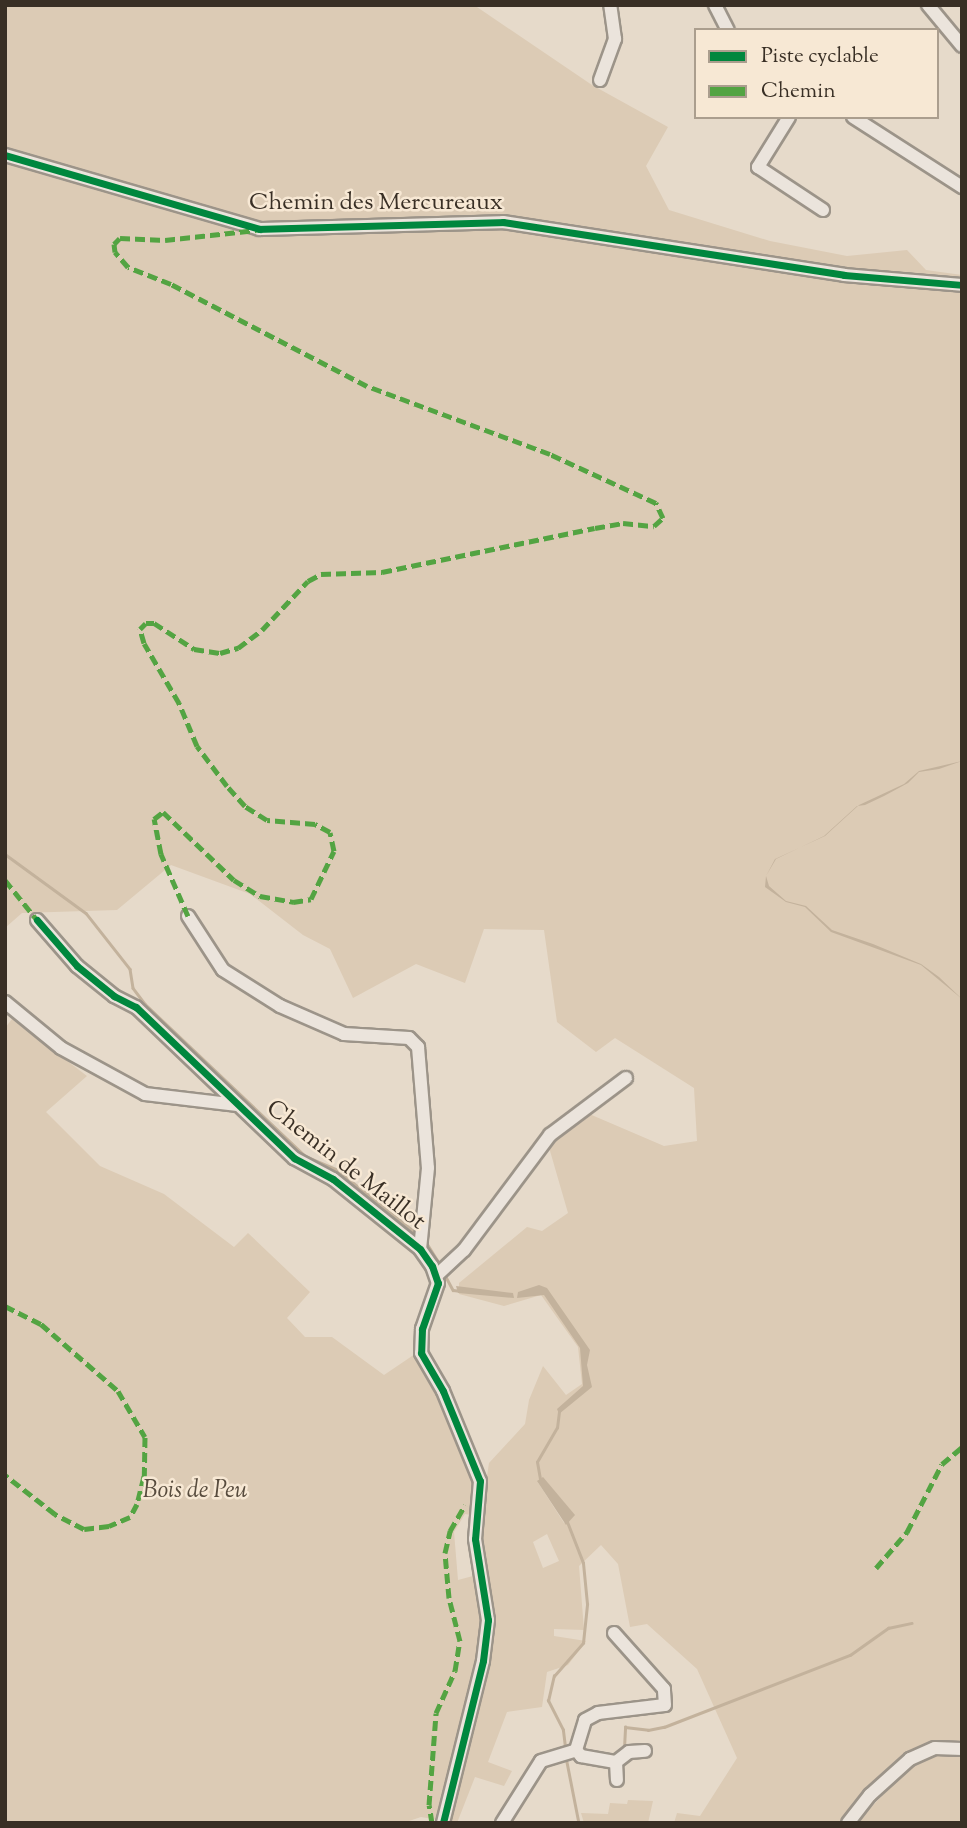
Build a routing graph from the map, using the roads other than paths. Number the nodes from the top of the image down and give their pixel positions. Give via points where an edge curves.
1 (611, 5) edge
2 (715, 5) edge
3 (928, 5) edge
4 (728, 28) edge
5 (962, 46) edge
6 (600, 80) dead end
7 (788, 119) edge
8 (856, 119) edge
9 (5, 155) edge
10 (962, 187) edge
11 (823, 210) dead end
12 (962, 285) edge
13 (188, 916) dead end
14 (37, 920) dead end
15 (5, 1002) edge
16 (626, 1078) dead end
17 (237, 1105) junction
18 (422, 1242) junction
19 (441, 1273) junction
20 (614, 1633) dead end
21 (962, 1749) edge
22 (645, 1751) dead end
23 (569, 1752) junction
24 (616, 1762) junction
25 (617, 1780) dead end
26 (443, 1823) edge
27 (502, 1823) edge
28 (848, 1823) edge

1 - 6 street via 615,39
2 - 4 street
3 - 5 street
7 - 11 street via 758,167
8 - 10 street
9 - 12 street, Chemin des Mercureaux via 260,229 503,222 844,275
13 - 18 street via 223,970 280,1006 344,1034 409,1038 418,1047 428,1168
14 - 17 street via 77,966 114,996 136,1007
15 - 17 street, Chemin de Maillot via 61,1048 124,1085 191,1103
16 - 19 street via 551,1135
17 - 18 street, Chemin de Maillot via 294,1158 333,1179
18 - 19 street, Chemin de Maillot
19 - 26 street via 422,1329 421,1353 443,1391 480,1481 475,1539 488,1620 483,1661
20 - 23 street via 664,1689 665,1705 592,1716 581,1725
21 - 28 street via 935,1748 910,1759 870,1795
22 - 24 street via 629,1752
23 - 24 street
23 - 27 street via 533,1770
24 - 25 street

